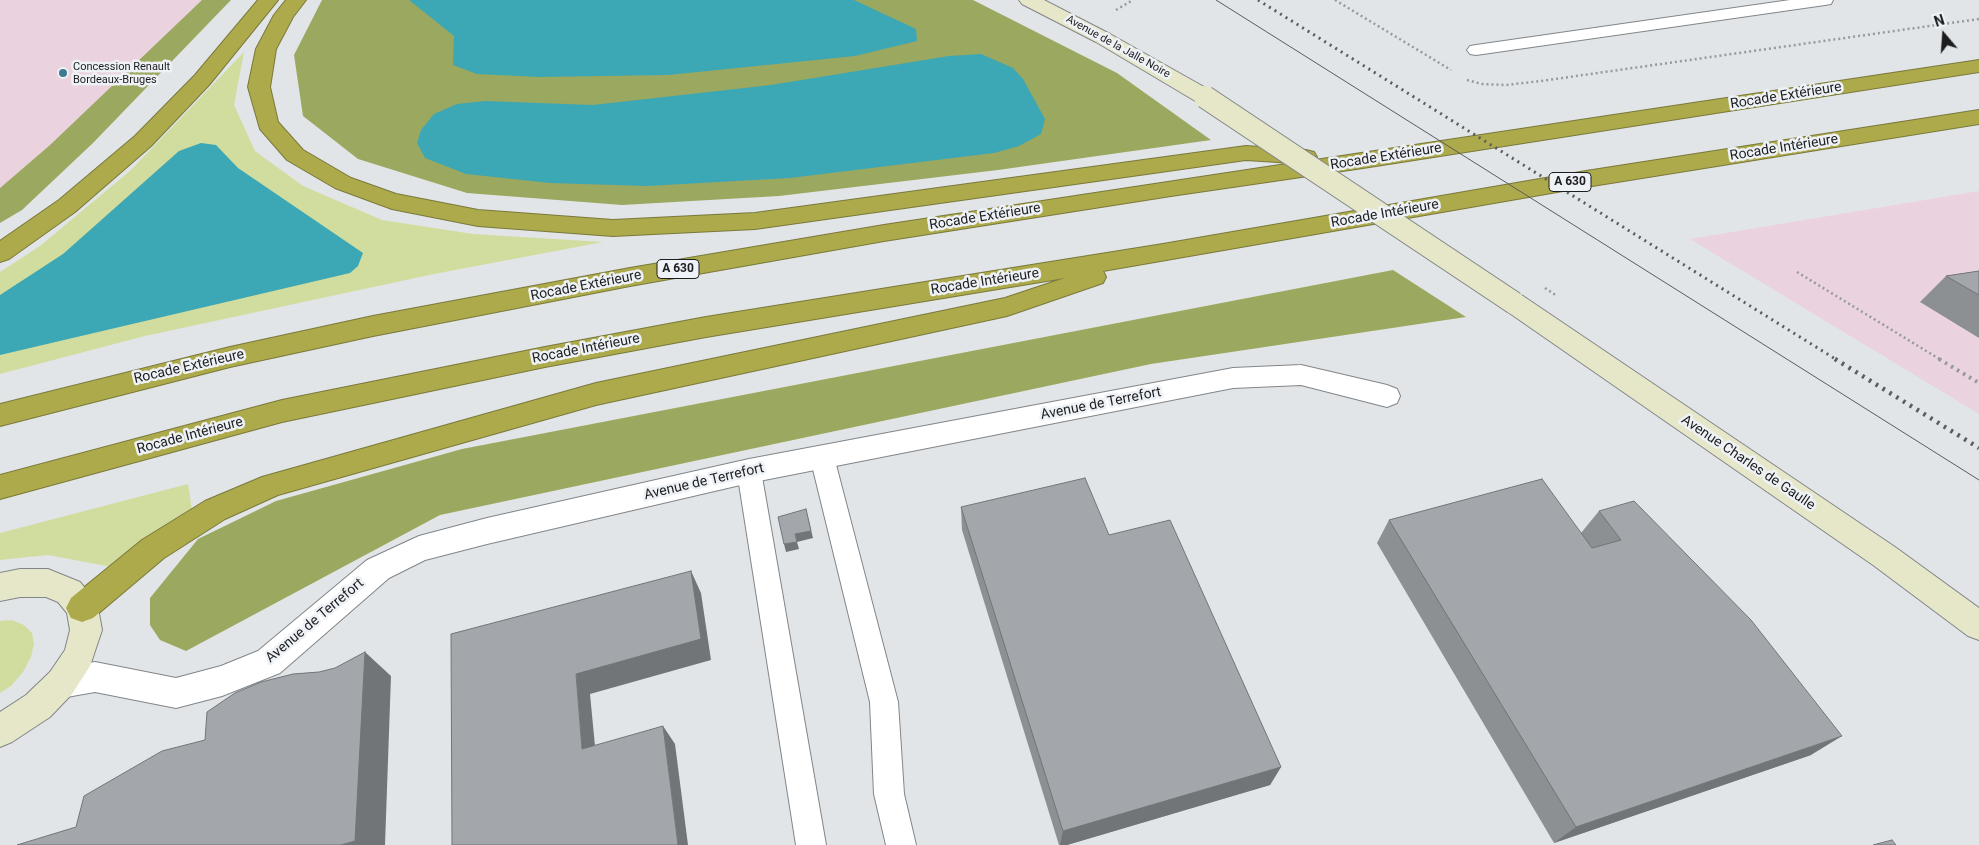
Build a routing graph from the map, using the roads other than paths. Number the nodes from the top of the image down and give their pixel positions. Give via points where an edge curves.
1 (268, 0) edge
2 (296, 0) edge
3 (1029, 0) edge
4 (1825, 0) edge
5 (1476, 50) dead end
6 (1979, 66) edge
7 (1979, 117) edge
8 (1363, 161) junction
9 (0, 253) edge
10 (1162, 253) junction
11 (1514, 303) joint
12 (1387, 396) dead end
13 (0, 415) edge
14 (822, 457) junction
15 (749, 471) junction
16 (0, 487) edge
17 (0, 587) edge
18 (82, 608) junction
19 (1979, 626) edge
20 (61, 683) junction
21 (0, 731) edge
22 (811, 845) edge
23 (901, 845) edge

1 - 9 highway via 202,80 143,142 67,206
2 - 8 highway via 266,49 259,87 268,124 295,155 343,183 392,201 478,218 613,228 755,221 1246,153
3 - 11 main road, Avenue de la Jalle Noire, bridge via 1205,97
4 - 5 lane
6 - 8 highway, Rocade Extérieure / A 630
7 - 10 highway, Rocade Intérieure / A 630 via 1586,179
8 - 13 highway, Rocade Extérieure / A 630 via 884,233 630,277 316,339
10 - 16 highway, Rocade Intérieure / A 630 via 706,327 545,357 282,411
10 - 18 highway via 1007,308 596,394 272,485 215,510 153,549
11 - 19 main road, Avenue Charles de Gaulle via 1884,556
12 - 14 street, Avenue de Terrefort via 1301,375 1233,378
14 - 15 street, Avenue de Terrefort
14 - 23 lane via 884,702 889,794
15 - 20 street, Avenue de Terrefort via 420,549 378,569 269,662 222,681 176,693 95,677
15 - 22 lane
17 - 18 main road via 20,582 48,584 70,592
18 - 20 main road via 86,630 79,656
20 - 21 main road via 38,706

